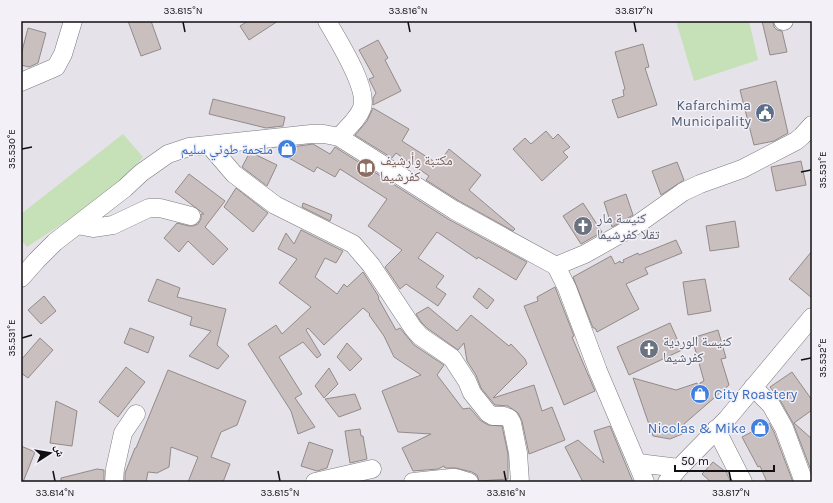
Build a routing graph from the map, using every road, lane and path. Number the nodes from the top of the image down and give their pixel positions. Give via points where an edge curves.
1 (73, 21) edge
2 (327, 21) edge
3 (21, 82) edge
4 (812, 125) edge
5 (340, 137) junction
6 (210, 146) junction
7 (191, 216) dead end
8 (77, 225) junction
9 (29, 259) edge
10 (556, 266) junction
11 (21, 278) edge
12 (812, 318) edge
13 (753, 387) junction
14 (136, 414) dead end
15 (716, 429) junction
16 (638, 464) junction
17 (679, 468) junction
18 (372, 469) dead end
19 (114, 482) edge
20 (315, 482) edge
21 (413, 482) edge
22 (469, 482) edge
23 (520, 482) edge
24 (645, 482) edge
25 (667, 482) edge
26 (743, 482) edge
27 (804, 482) edge

1 - 3 street via 56,67
2 - 5 street via 351,65 362,96 362,109
4 - 10 street via 796,141 742,169 683,192 638,224 585,254
5 - 6 street via 311,134
5 - 10 street via 454,210
6 - 8 street via 189,147 163,157
6 - 23 street via 234,174 275,205 354,244 413,328 420,336 452,358 468,381 472,393 488,413 509,418 518,453
7 - 8 street via 160,208 149,208 113,225 93,228
8 - 9 street
9 - 11 street
10 - 16 street
12 - 13 street
13 - 15 street
13 - 27 street via 770,405 784,428
14 - 19 street via 123,433
15 - 17 street
15 - 26 street
16 - 17 street
16 - 24 street
17 - 25 street
18 - 20 street
21 - 22 street via 456,478

